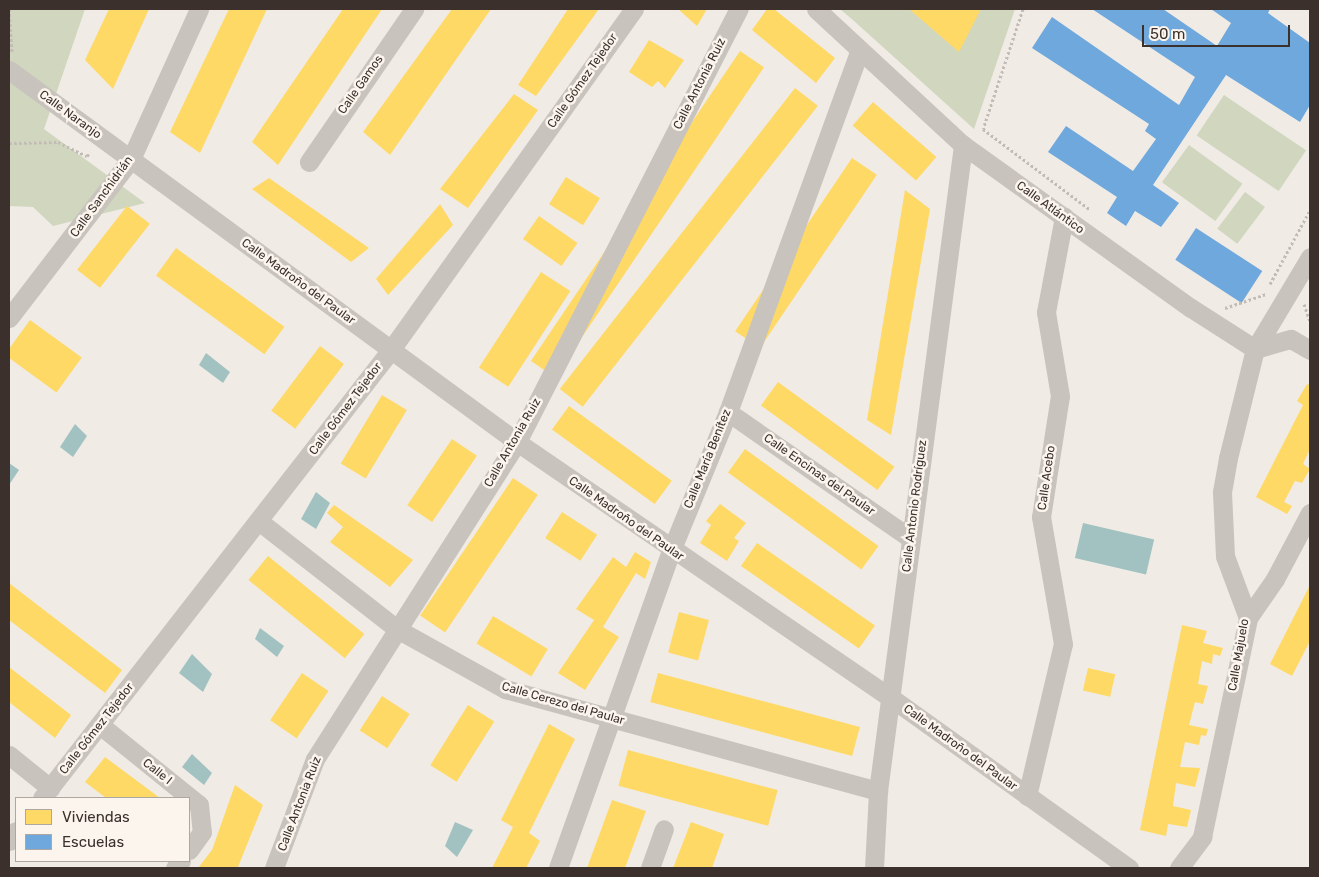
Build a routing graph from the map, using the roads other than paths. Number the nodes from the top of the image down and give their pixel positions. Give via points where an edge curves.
1 (199, 9) edge
2 (414, 9) edge
3 (634, 9) edge
4 (738, 9) edge
5 (816, 9) edge
6 (860, 50) junction
7 (10, 70) edge
8 (963, 145) junction
9 (131, 159) junction
10 (309, 162) dead end
11 (1064, 217) junction
12 (1310, 257) edge
13 (9, 318) edge
14 (1255, 349) junction
15 (1310, 350) edge
16 (390, 351) junction
17 (728, 412) junction
18 (517, 442) junction
19 (1310, 513) edge
20 (260, 522) junction
21 (910, 538) junction
22 (671, 551) junction
23 (1248, 618) junction
24 (398, 629) junction
25 (890, 697) junction
26 (612, 718) junction
27 (100, 725) junction
28 (9, 756) edge
29 (878, 792) junction
30 (46, 793) edge
31 (1027, 796) junction
32 (189, 797) edge
33 (190, 798) edge
34 (664, 829) dead end
35 (190, 849) edge
36 (274, 868) edge
37 (558, 868) edge
38 (650, 868) edge
39 (874, 868) edge
40 (1129, 868) edge
41 (1179, 868) edge

1 - 9 street, Calle Sanchidrián
2 - 10 street, Calle Gamos
3 - 16 street, Calle Gómez Tejedor
4 - 18 street, Calle Antonia Ruiz
5 - 6 street, Calle Atlántico
6 - 8 street, Calle Atlántico
6 - 17 street, Calle María Benítez
7 - 9 street, Calle Naranjo
8 - 11 street, Calle Atlántico
8 - 21 street, Calle Antonio Rodríguez
9 - 13 street, Calle Sanchidrián
9 - 16 street, Calle Madroño del Paular
11 - 14 street, Calle Atlántico
11 - 31 street, Calle Acebo via 1046,312 1060,396 1041,517 1063,644
12 - 14 street, Calle Majuelo
14 - 15 street via 1291,339
14 - 23 street, Calle Majuelo via 1222,492 1225,556
16 - 18 street, Calle Madroño del Paular
16 - 20 street, Calle Gómez Tejedor
17 - 21 street, Calle Encinas del Paular
17 - 22 street, Calle María Benítez
18 - 22 street, Calle Madroño del Paular
18 - 24 street, Calle Antonia Ruiz
19 - 23 street via 1275,579
20 - 24 street, Calle Cerezo del Paular
20 - 27 street, Calle Gómez Tejedor
21 - 25 street, Calle Antonio Rodríguez
22 - 25 street, Calle Madroño del Paular
22 - 26 street, Calle María Benítez
23 - 41 street, Calle Majuelo via 1202,837
24 - 26 street, Calle Cerezo del Paular via 506,689
24 - 36 street, Calle Antonia Ruiz via 315,759
25 - 29 street, Calle Antonio Rodríguez
25 - 31 street, Calle Madroño del Paular
26 - 29 street, Calle Cerezo del Paular
26 - 37 street, Calle María Benítez
27 - 30 street, Calle Gómez Tejedor
27 - 32 street, Calle I
28 - 30 street
29 - 39 street, Calle Antonio Rodríguez
31 - 40 street, Calle Madroño del Paular
33 - 35 street, Calle I via 199,805 202,832
34 - 38 street

